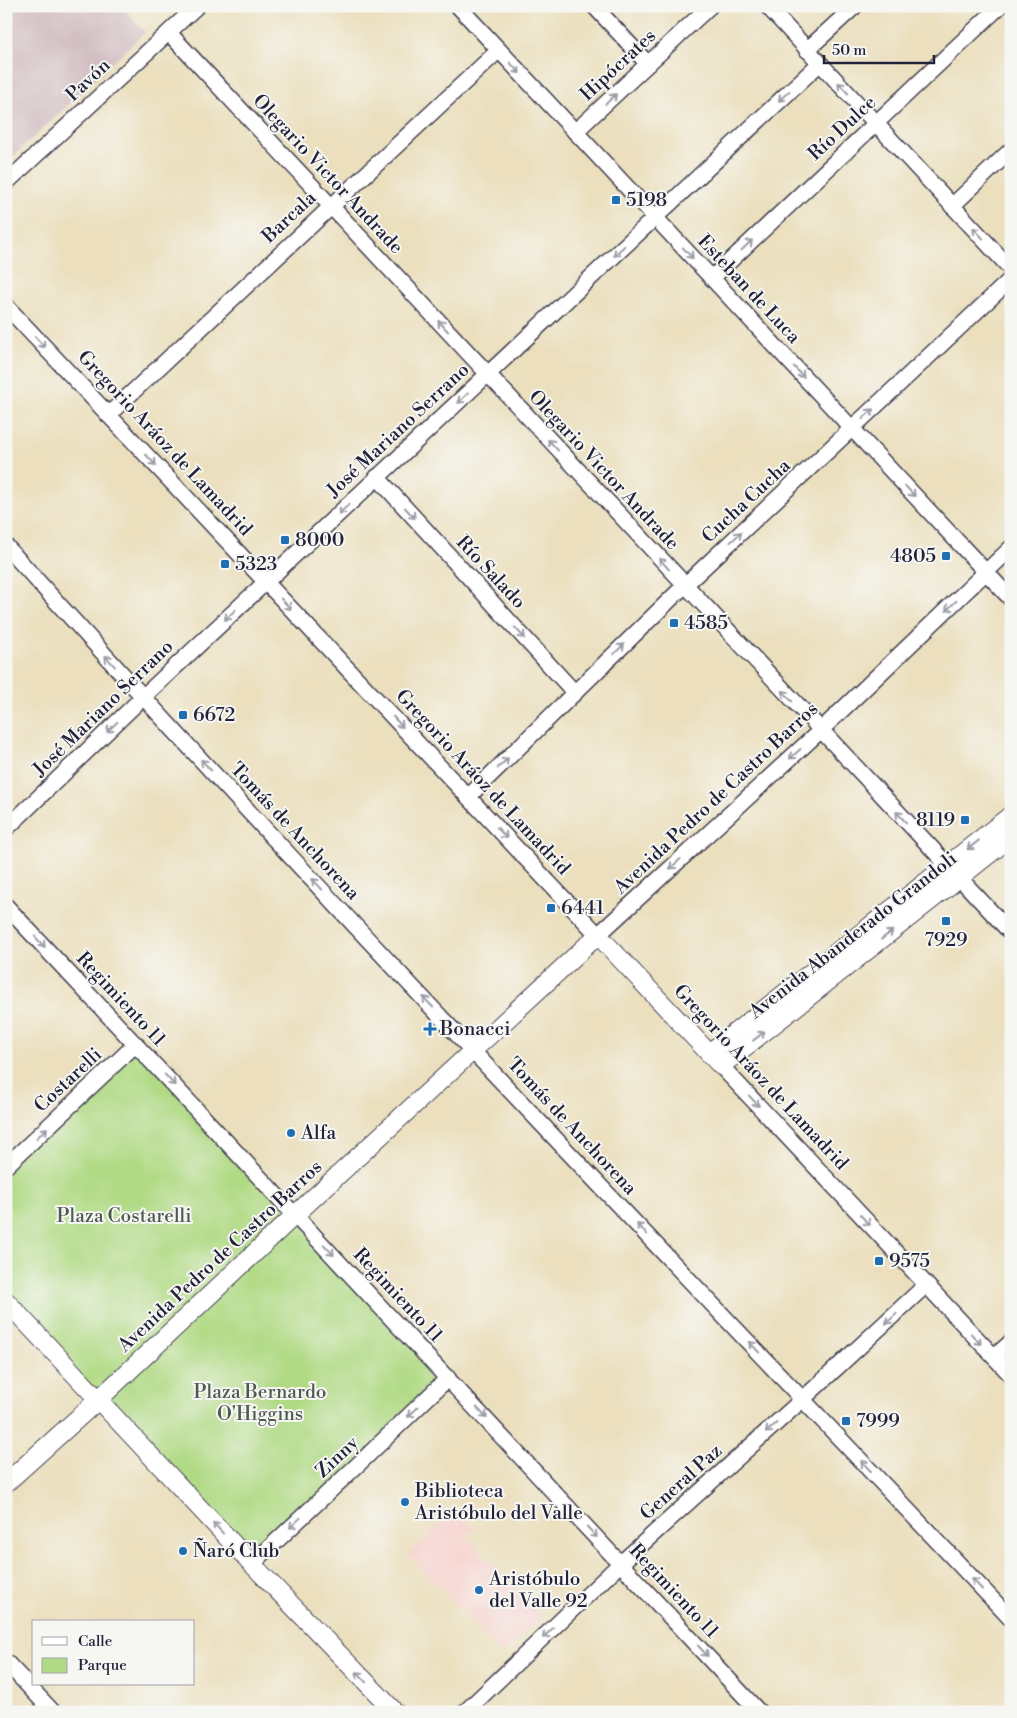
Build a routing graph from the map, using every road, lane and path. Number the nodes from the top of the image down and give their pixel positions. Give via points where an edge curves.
1 (197, 6) edge
2 (458, 6) edge
3 (594, 6) edge
4 (710, 6) edge
5 (767, 6) edge
6 (855, 6) edge
7 (1000, 6) edge
8 (169, 33) junction
9 (499, 50) junction
10 (807, 50) junction
11 (820, 63) junction
12 (648, 64) junction
13 (875, 123) junction
14 (576, 132) junction
15 (1011, 150) edge
16 (6, 182) edge
17 (330, 206) junction
18 (952, 206) junction
19 (655, 217) junction
20 (1011, 269) edge
21 (712, 278) junction
22 (1011, 279) edge
23 (6, 306) edge
24 (487, 374) junction
25 (108, 415) junction
26 (852, 428) junction
27 (377, 477) junction
28 (6, 546) edge
29 (1011, 548) edge
30 (986, 572) junction
31 (266, 582) junction
32 (684, 586) junction
33 (1011, 599) edge
34 (575, 693) junction
35 (143, 697) junction
36 (820, 731) junction
37 (468, 797) junction
38 (1011, 815) edge
39 (6, 829) edge
40 (1011, 836) edge
41 (953, 872) junction
42 (6, 906) edge
43 (1011, 933) edge
44 (598, 935) junction
45 (136, 1044) junction
46 (473, 1051) junction
47 (715, 1059) junction
48 (6, 1166) edge
49 (296, 1214) junction
50 (926, 1285) junction
51 (6, 1301) edge
52 (1011, 1342) edge
53 (994, 1358) junction
54 (1011, 1375) edge
55 (448, 1378) junction
56 (803, 1399) junction
57 (98, 1400) junction
58 (6, 1483) edge
59 (621, 1563) junction
60 (252, 1564) junction
61 (1011, 1619) edge
62 (6, 1662) edge
63 (53, 1712) edge
64 (395, 1712) edge
65 (465, 1712) edge
66 (759, 1712) edge

1 - 8 street, Pavón
2 - 9 street, Esteban de Luca
3 - 12 street
4 - 12 street, Hipócrates
5 - 10 street
6 - 10 street
7 - 13 street, Río Dulce
8 - 16 street, Pavón
8 - 17 street, Olegario Victor Andrade
9 -> 14 street, Esteban de Luca
9 - 17 street, Barcala
10 - 11 street
13 -> 11 street
11 -> 19 street, José Mariano Serrano
14 -> 12 street, Hipócrates
13 - 18 street
21 -> 13 street, Río Dulce
14 - 19 street, Esteban de Luca
15 - 18 street
24 -> 17 street, Olegario Victor Andrade
17 - 25 street, Barcala
20 -> 18 street
19 -> 21 street, Esteban de Luca
19 -> 24 street, José Mariano Serrano
21 -> 26 street, Esteban de Luca
26 -> 22 street, Cucha Cucha
23 -> 25 street, Gregorio Aráoz de Lamadrid
24 -> 27 street, José Mariano Serrano
32 -> 24 street, Olegario Victor Andrade
25 -> 31 street, Gregorio Aráoz de Lamadrid
26 -> 30 street, Esteban de Luca
32 -> 26 street, Cucha Cucha
27 -> 31 street, José Mariano Serrano
27 -> 34 street, Río Salado
35 -> 28 street, Tomás de Anchorena
29 - 30 street, Avenida Pedro de Castro Barros
30 - 33 street, Esteban de Luca
30 -> 36 street, Avenida Pedro de Castro Barros
31 -> 35 street, José Mariano Serrano
31 -> 37 street, Gregorio Aráoz de Lamadrid
34 -> 32 street, Cucha Cucha
36 -> 32 street, Olegario Victor Andrade
37 -> 34 street, Cucha Cucha
35 -> 39 street, José Mariano Serrano
46 -> 35 street, Tomás de Anchorena
41 -> 36 street, Olegario Victor Andrade
36 -> 44 street, Avenida Pedro de Castro Barros
37 -> 44 street, Gregorio Aráoz de Lamadrid
38 -> 41 street, Avenida Abanderado Grandoli
40 - 41 street, Avenida Abanderado Grandoli
41 - 43 street, Olegario Victor Andrade
41 - 47 street, Avenida Abanderado Grandoli
42 -> 45 street, Regimiento 11
44 - 46 street, Avenida Pedro de Castro Barros
44 - 47 street, Gregorio Aráoz de Lamadrid
48 -> 45 street, Costarelli
45 -> 49 street, Regimiento 11
46 - 49 street, Avenida Pedro de Castro Barros
56 -> 46 street, Tomás de Anchorena
47 -> 50 street, Gregorio Aráoz de Lamadrid
49 -> 55 street, Regimiento 11
49 - 57 street, Avenida Pedro de Castro Barros
50 -> 53 street, Gregorio Aráoz de Lamadrid
50 -> 56 street, General Paz
51 - 57 street
52 - 53 street
53 - 54 street, Gregorio Aráoz de Lamadrid
55 -> 59 street, Regimiento 11
55 -> 60 street, Zinny
56 -> 59 street, General Paz
61 -> 56 street, Tomás de Anchorena
57 - 58 street, Avenida Pedro de Castro Barros
60 -> 57 street
59 -> 65 street, General Paz
59 -> 66 street, Regimiento 11
64 -> 60 street
62 - 63 street

